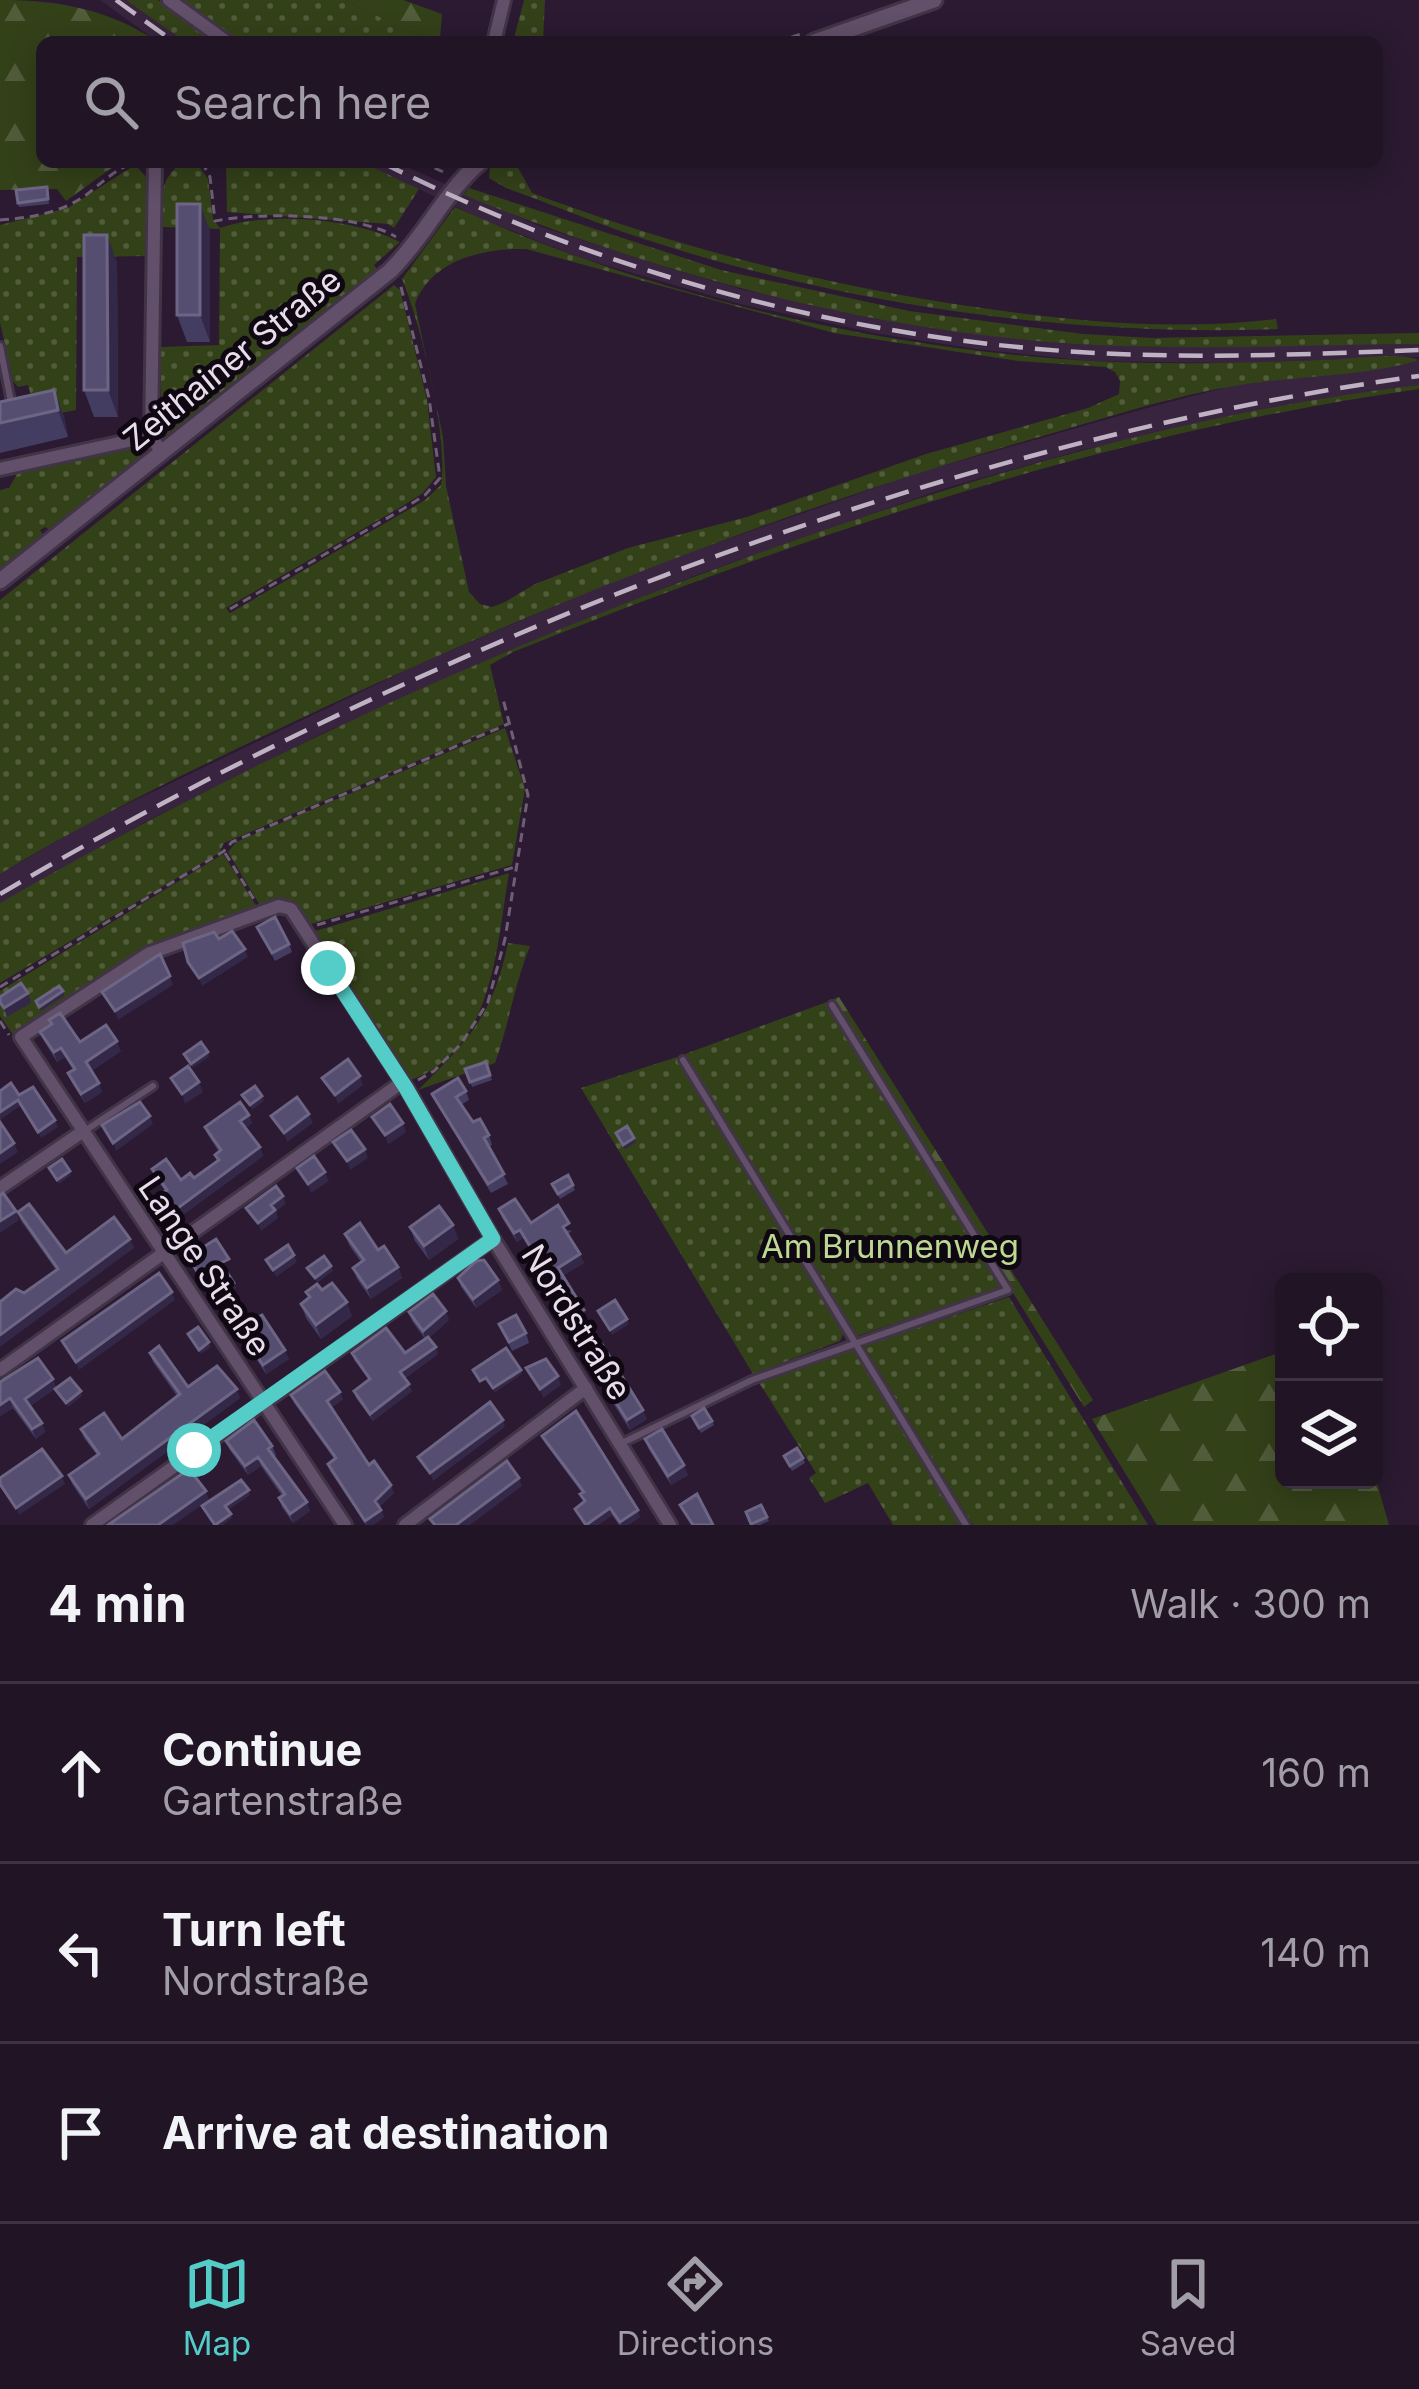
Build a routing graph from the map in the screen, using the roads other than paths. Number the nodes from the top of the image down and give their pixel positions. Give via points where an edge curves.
1 (169, 0) edge
2 (504, 0) edge
3 (934, 0) edge
4 (219, 36) edge
5 (495, 36) edge
6 (831, 36) edge
7 (155, 168) edge
8 (474, 168) edge
9 (0, 346) edge
10 (4, 416) edge
11 (151, 436) junction
12 (162, 452) junction
13 (0, 470) edge
14 (0, 581) edge
15 (832, 1005) dead end
16 (21, 1037) joint
17 (683, 1060) dead end
18 (404, 1085) junction
19 (153, 1086) dead end
20 (82, 1132) junction
21 (0, 1188) edge
22 (493, 1239) junction
23 (164, 1252) junction
24 (854, 1341) junction
25 (0, 1370) edge
26 (586, 1388) junction
27 (262, 1401) junction
28 (622, 1443) junction
29 (92, 1525) edge
30 (345, 1525) edge
31 (405, 1525) edge
32 (670, 1525) edge
33 (966, 1525) edge

1 - 4 street
2 - 5 street
3 - 6 street
7 - 11 street
8 - 12 street, Zeithainer Straße via 390,271
9 - 10 lane via 13,401
11 - 12 street
11 - 13 street
12 - 14 street, Zeithainer Straße
15 - 24 lane via 1008,1290
16 - 18 street, Nordstraße via 148,954 286,906
16 - 20 street, Lange Straße
17 - 24 lane
18 - 22 street, Nordstraße
18 - 23 street
19 - 20 lane
20 - 21 street
20 - 23 street, Lange Straße
22 - 26 street, Nordstraße
22 - 27 street
23 - 25 street
23 - 27 street, Lange Straße
24 - 28 lane
24 - 33 lane
26 - 28 street, Nordstraße
26 - 31 street
27 - 29 street
27 - 30 street, Lange Straße
28 - 32 street, Nordstraße

